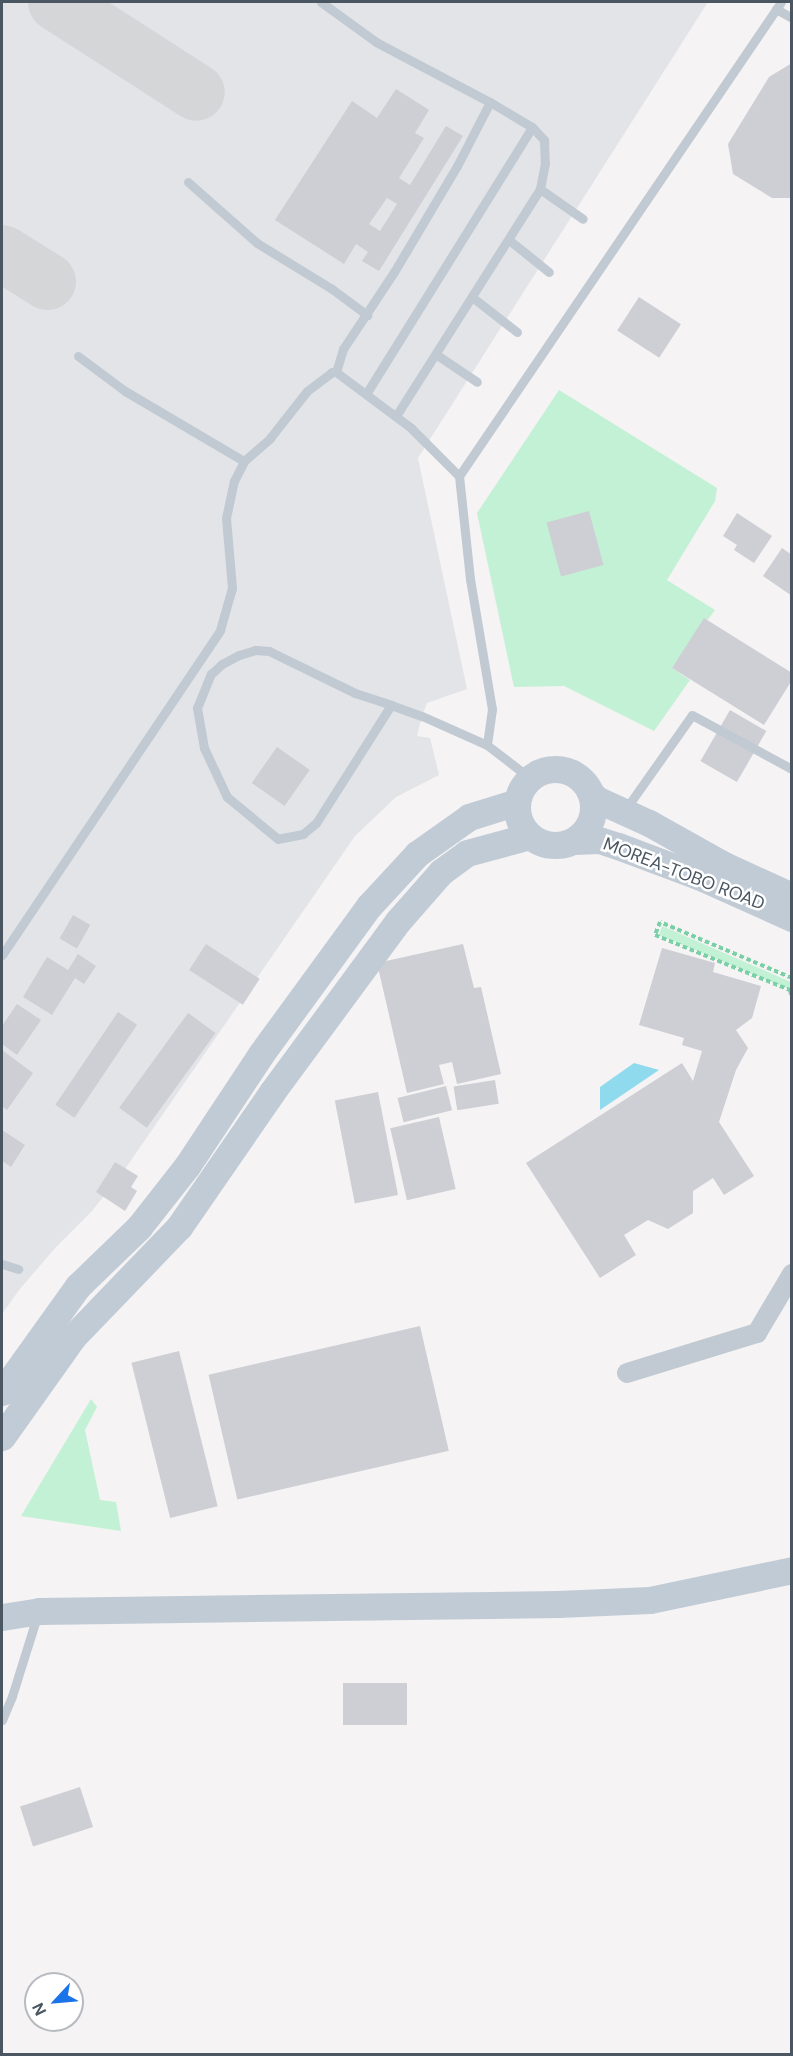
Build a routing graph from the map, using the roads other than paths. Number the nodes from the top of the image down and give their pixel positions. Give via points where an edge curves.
1 (321, 2) edge
2 (778, 5) edge
3 (792, 18) edge
4 (490, 102) junction
5 (532, 127) junction
6 (188, 182) dead end
7 (540, 189) junction
8 (583, 219) dead end
9 (510, 240) junction
10 (549, 272) dead end
11 (472, 297) junction
12 (367, 315) junction
13 (517, 332) dead end
14 (437, 355) junction
15 (78, 356) dead end
16 (336, 372) junction
17 (477, 382) dead end
18 (366, 394) junction
19 (396, 416) junction
20 (244, 461) junction
21 (459, 476) junction
22 (391, 705) junction
23 (487, 745) junction
24 (792, 769) edge
25 (530, 778) junction
26 (590, 792) junction
27 (517, 802) junction
28 (623, 812) junction
29 (530, 836) junction
30 (574, 841) junction
31 (784, 886) edge
32 (792, 918) edge
33 (2, 955) edge
34 (2, 1264) edge
35 (18, 1269) dead end
36 (792, 1274) edge
37 (627, 1373) dead end
38 (2, 1392) edge
39 (2, 1437) edge
40 (792, 1570) edge
41 (2, 1604) edge
42 (39, 1611) junction
43 (2, 1617) edge
44 (2, 1720) edge

1 - 4 lane via 376,42
2 - 3 lane
2 - 21 lane
4 - 5 lane
4 - 12 lane via 457,166
5 - 7 lane via 544,140
5 - 18 lane
6 - 12 lane via 257,243
7 - 8 lane
7 - 9 lane
9 - 10 lane
9 - 11 lane
11 - 13 lane
11 - 14 lane
12 - 16 lane via 343,349
14 - 17 lane
14 - 19 lane
15 - 20 lane via 125,391
16 - 18 lane
16 - 20 lane via 307,391 270,438
18 - 19 lane
19 - 21 lane
20 - 33 lane via 234,482 226,518 232,588 220,630
21 - 23 lane via 470,579 492,709
22 - 22 lane via 316,823 303,834 278,839 227,797 204,748 196,708 211,674 239,655 255,650 269,651 355,693
22 - 23 lane
23 - 25 lane
24 - 28 lane via 692,715
25 - 26 main road via 542,771 570,772
25 - 27 main road
26 - 28 main road, MOREA-TOBO ROAD
26 - 30 main road via 591,820
27 - 29 main road via 519,821
27 - 38 main road via 469,817 417,854 369,906 261,1054 187,1167 139,1227 78,1286
28 - 31 main road, MOREA-TOBO ROAD
29 - 30 main road via 543,844
29 - 39 main road via 467,853 441,872 398,921 179,1227 73,1336
30 - 32 main road, MOREA-TOBO ROAD via 599,840 618,846
34 - 35 lane
36 - 37 street via 757,1333
40 - 42 main road via 650,1600
41 - 42 main road
42 - 43 main road
42 - 44 lane

